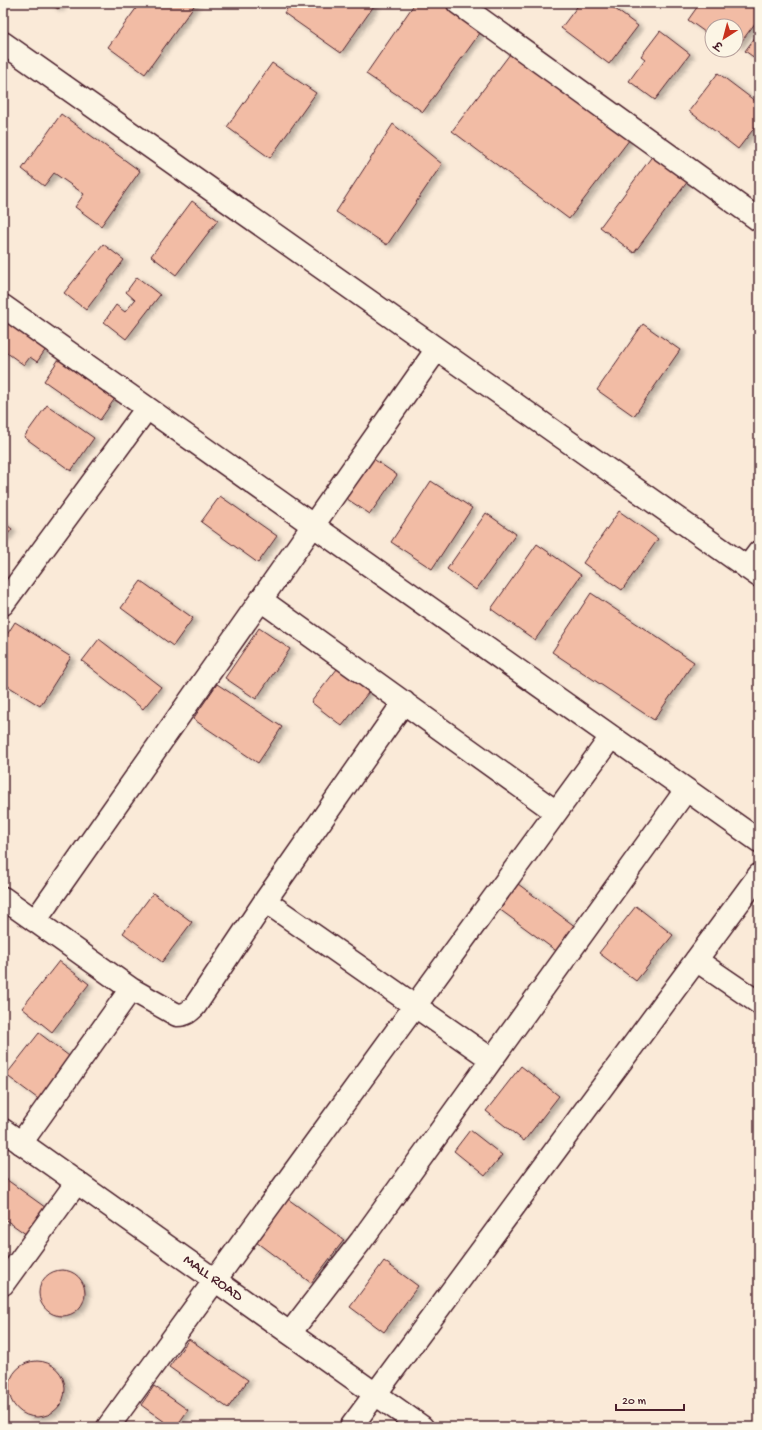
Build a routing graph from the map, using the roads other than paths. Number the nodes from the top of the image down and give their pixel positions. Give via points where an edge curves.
1 (458, 3) edge
2 (3, 43) edge
3 (759, 220) edge
4 (3, 306) edge
5 (437, 349) junction
6 (147, 408) junction
7 (313, 526) junction
8 (755, 565) edge
9 (261, 600) junction
10 (3, 604) edge
11 (404, 702) junction
12 (611, 737) junction
13 (686, 790) junction
14 (556, 812) junction
15 (759, 841) edge
16 (759, 875) edge
17 (3, 898) edge
18 (265, 902) junction
19 (35, 921) junction
20 (696, 960) junction
21 (131, 989) junction
22 (759, 1003) edge
23 (414, 1006) junction
24 (491, 1059) junction
25 (3, 1130) edge
26 (21, 1143) junction
27 (77, 1182) junction
28 (214, 1280) junction
29 (3, 1284) edge
30 (290, 1333) junction
31 (375, 1394) junction
32 (108, 1427) edge
33 (351, 1427) edge
34 (422, 1427) edge

1 - 3 street
2 - 5 street
4 - 6 street
5 - 7 street
5 - 8 street
6 - 7 street
6 - 10 street
7 - 9 street
7 - 12 street
9 - 11 street
9 - 19 street
11 - 14 street
11 - 18 street
12 - 13 street
12 - 14 street
13 - 15 street
13 - 24 street
14 - 23 street
16 - 20 street
17 - 19 street
18 - 21 street via 189,1012 177,1015
18 - 23 street
19 - 21 street
20 - 22 street
20 - 31 street
21 - 26 street
23 - 24 street
23 - 28 street
24 - 30 street via 361,1241
25 - 26 street, MALL ROAD
26 - 27 street, MALL ROAD
27 - 28 street, MALL ROAD
27 - 29 street
28 - 30 street, MALL ROAD
28 - 32 street
30 - 31 street, MALL ROAD
31 - 33 street
31 - 34 street, MALL ROAD

